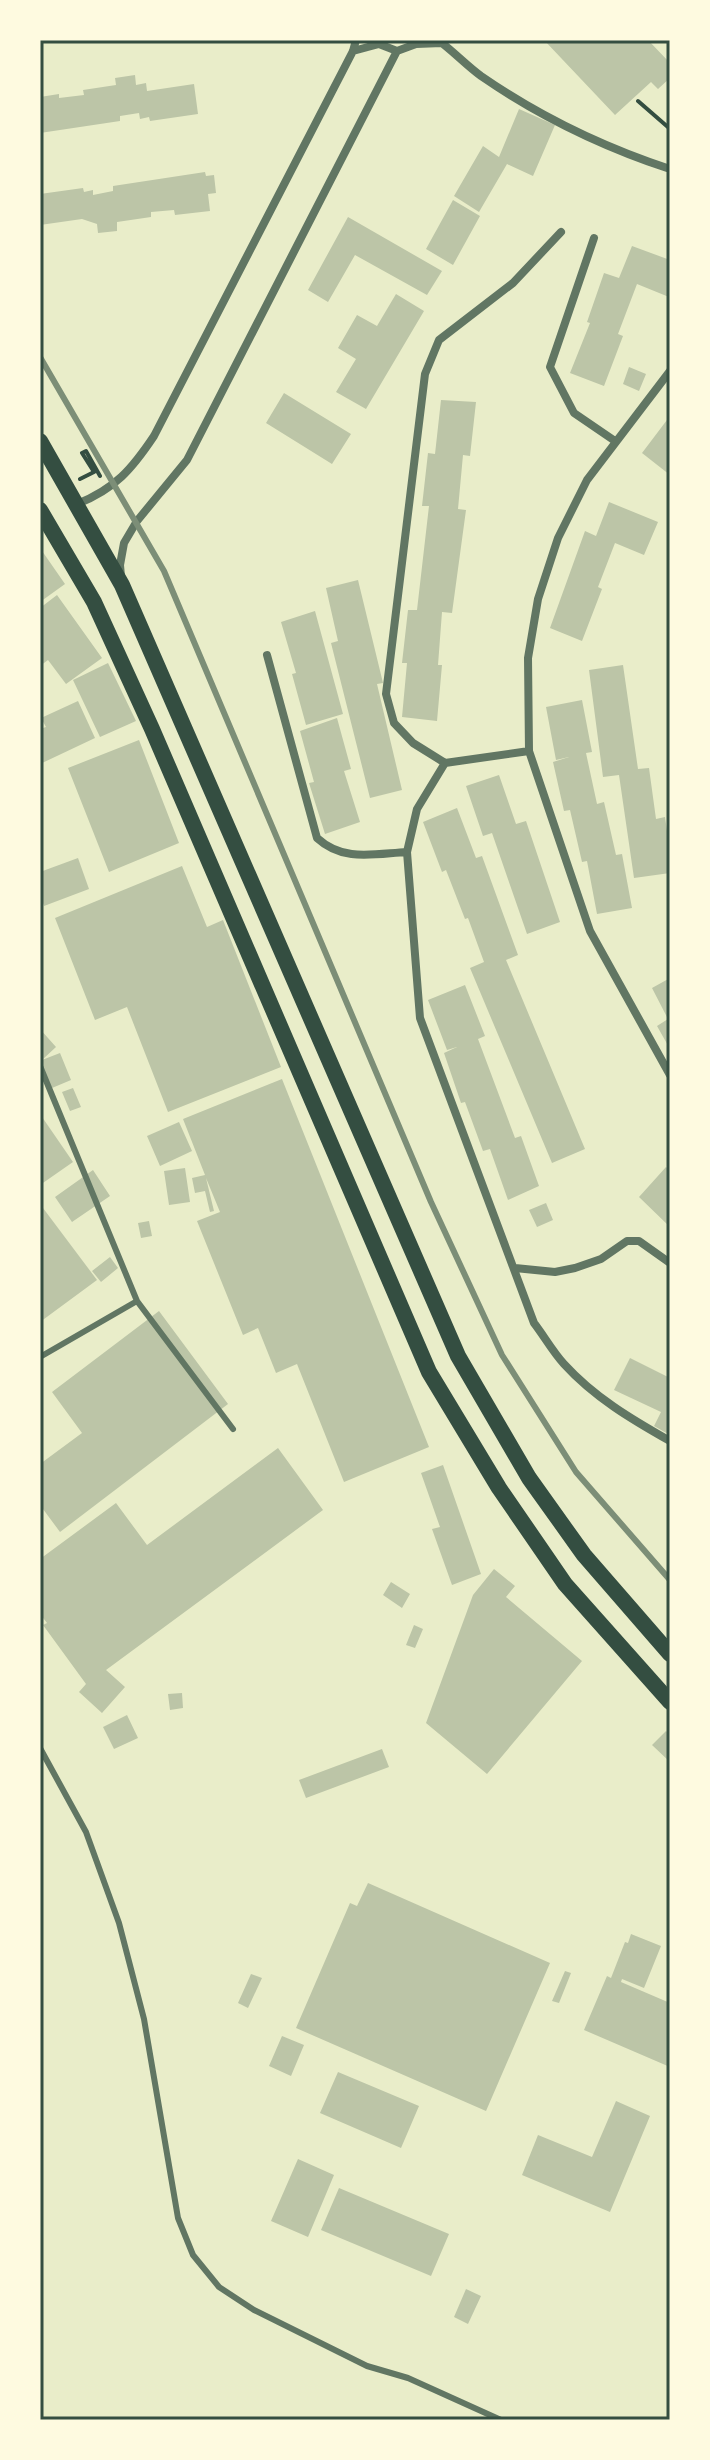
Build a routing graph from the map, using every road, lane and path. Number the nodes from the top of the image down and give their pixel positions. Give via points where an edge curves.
1 (356, 40) edge
2 (440, 42) edge
3 (353, 51) junction
4 (397, 51) junction
5 (638, 101) dead end
6 (670, 136) edge
7 (670, 169) edge
8 (561, 232) dead end
9 (594, 238) dead end
10 (670, 371) edge
11 (40, 441) edge
12 (615, 441) junction
13 (94, 472) dead end
14 (100, 473) dead end
15 (77, 504) junction
16 (40, 510) edge
17 (122, 585) junction
18 (267, 655) dead end
19 (529, 751) junction
20 (445, 763) junction
21 (407, 852) junction
22 (40, 1066) edge
23 (670, 1075) edge
24 (670, 1263) edge
25 (515, 1268) junction
26 (137, 1301) junction
27 (40, 1357) edge
28 (233, 1429) dead end
29 (670, 1441) edge
30 (670, 1654) edge
31 (670, 1702) edge
32 (40, 1748) edge
33 (501, 2420) edge

1 - 3 street
2 - 4 street
2 - 7 street via 479,75 573,131
3 - 4 street via 379,44
3 - 15 street via 154,436 116,484
4 - 17 street via 187,460 124,543
5 - 6 path via 669,128
8 - 20 street via 513,283 439,340 425,374 386,694 394,723 413,743
9 - 12 street via 550,367 574,413
10 - 12 street
11 - 15 main road
12 - 19 street via 587,480 558,538 538,599 528,658
13 - 14 path via 82,453 86,451
15 - 17 main road
16 - 31 main road via 94,602 152,729 429,1372 565,1584
17 - 30 main road via 458,1356 529,1478 584,1555
18 - 21 street via 317,838 330,850 357,855
19 - 20 street
19 - 23 street via 590,931
20 - 21 street via 417,809
21 - 25 street via 420,1018
22 - 26 lane
24 - 25 street via 639,1241 627,1241 575,1268
25 - 29 street via 534,1323 562,1362 625,1416
26 - 27 lane
26 - 28 lane
32 - 33 lane via 86,1832 119,1923 144,2019 178,2218 193,2255 219,2287 254,2310 367,2366 408,2378

